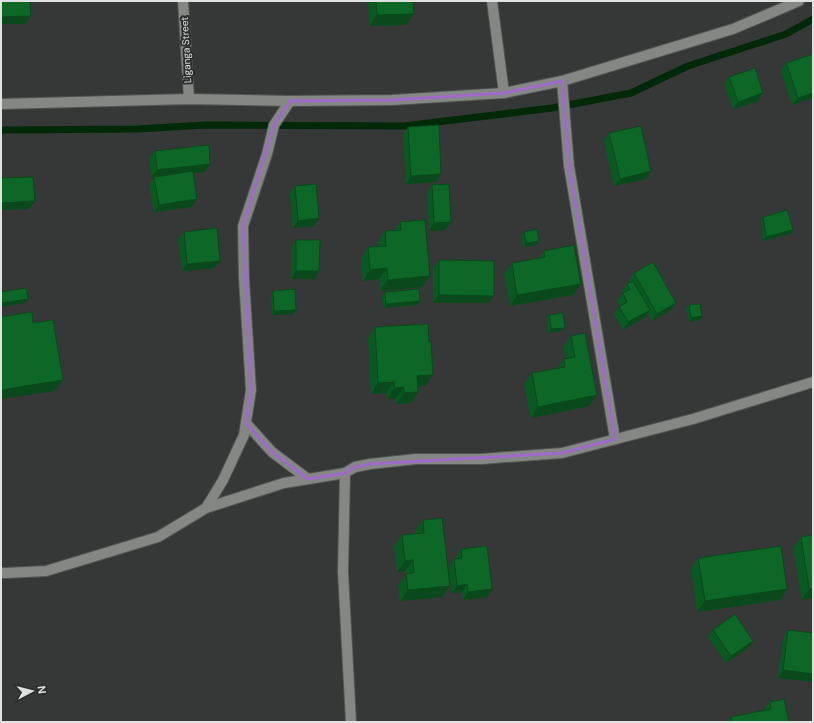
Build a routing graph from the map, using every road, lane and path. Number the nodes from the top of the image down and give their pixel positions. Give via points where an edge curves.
1 (183, 1) edge
2 (492, 1) edge
3 (799, 1) edge
4 (562, 81) junction
5 (504, 93) junction
6 (189, 99) junction
7 (290, 101) junction
8 (1, 104) edge
9 (813, 382) edge
10 (246, 423) junction
11 (615, 440) junction
12 (345, 473) junction
13 (308, 479) junction
14 (206, 508) junction
15 (1, 573) edge
16 (352, 722) edge

1 - 6 street, Liganga Street
2 - 5 street
3 - 4 street via 733,29
4 - 5 street
4 - 11 street via 569,166
5 - 7 street via 392,100
6 - 7 street
6 - 8 street
7 - 10 street via 274,126 243,226 251,390
9 - 11 street
10 - 13 street via 272,452
10 - 14 street via 244,435 223,480
11 - 12 street via 562,453 481,459 416,459 370,464 355,467
12 - 13 street
12 - 16 street via 343,572
13 - 14 street via 284,483
14 - 15 street via 158,537 46,571

